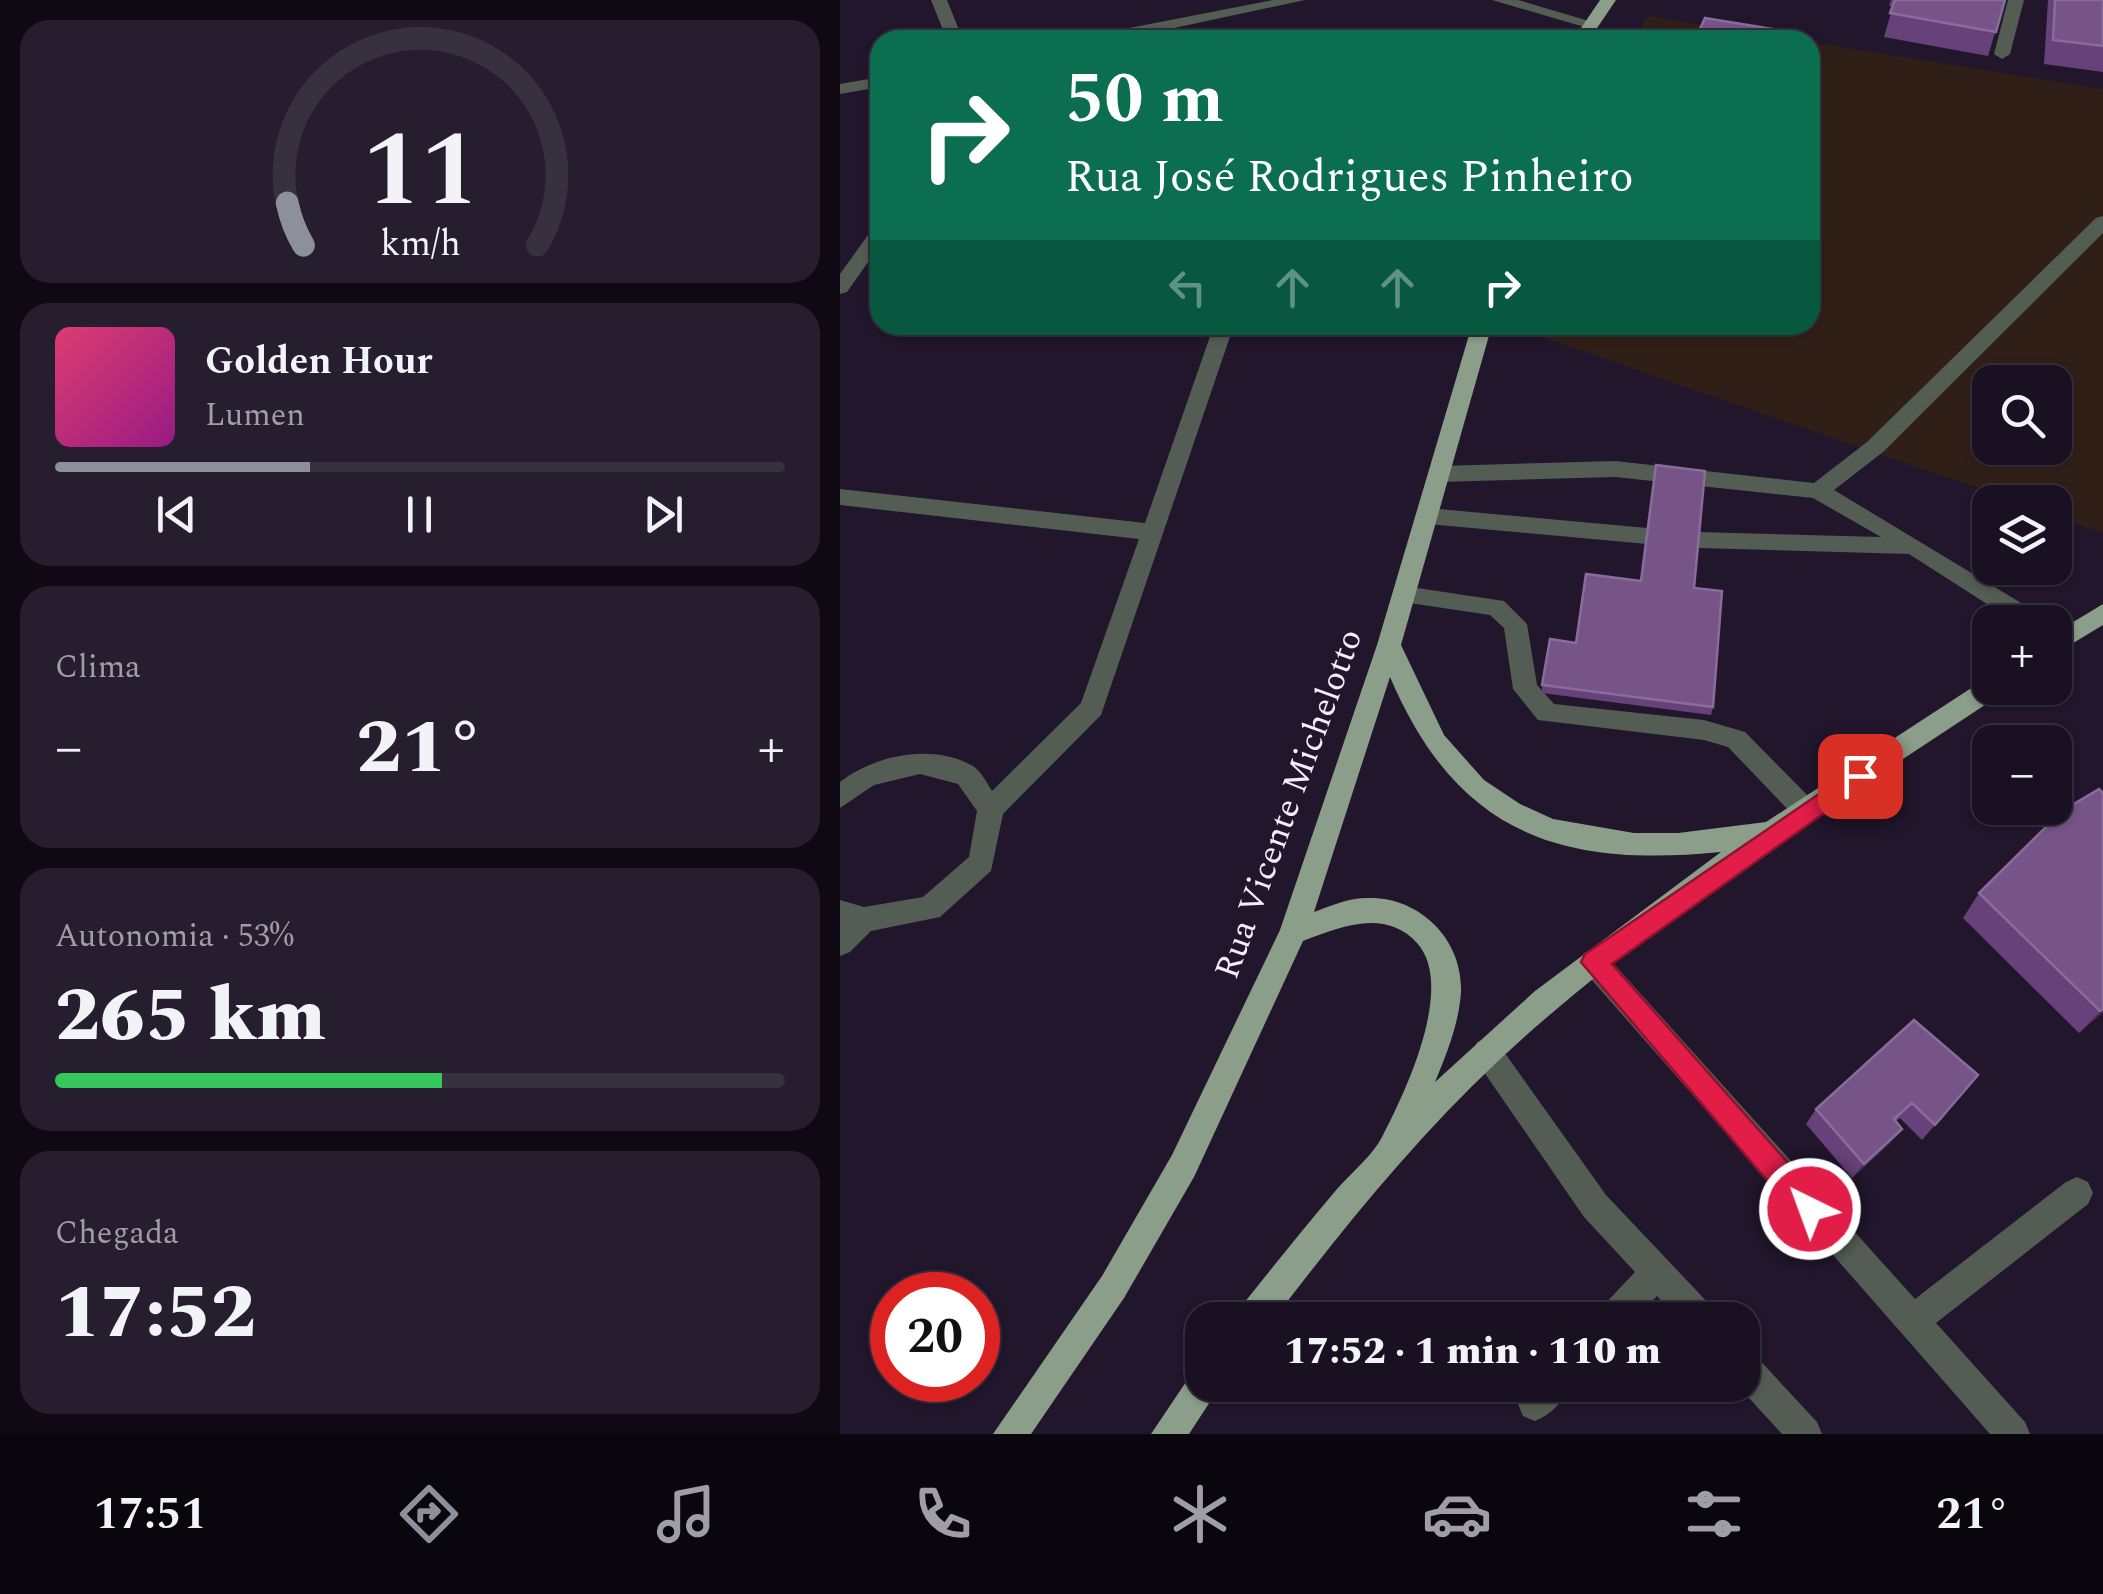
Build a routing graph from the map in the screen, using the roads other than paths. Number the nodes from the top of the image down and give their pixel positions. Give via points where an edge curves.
1 (939, 0) edge
2 (1298, 0) edge
3 (1500, 0) edge
4 (1608, 0) edge
5 (2016, 0) edge
6 (1591, 24) junction
7 (951, 30) edge
8 (1144, 30) edge
9 (1587, 30) edge
10 (2002, 54) edge
11 (870, 84) edge
12 (840, 90) edge
13 (2103, 222) edge
14 (870, 246) edge
15 (840, 288) edge
16 (1221, 335) edge
17 (1479, 335) edge
18 (1440, 474) junction
19 (1818, 492) junction
20 (840, 497) edge
21 (1428, 516) junction
22 (1152, 532) junction
23 (1647, 536) edge
24 (1698, 540) edge
25 (1913, 546) junction
26 (1404, 595) junction
27 (2006, 605) edge
28 (2103, 612) edge
29 (2072, 631) edge
30 (1389, 644) junction
31 (1972, 701) edge
32 (840, 797) edge
33 (992, 809) junction
34 (1806, 811) junction
35 (1779, 830) junction
36 (852, 916) edge
37 (1293, 932) junction
38 (840, 943) edge
39 (1594, 962) junction
40 (1487, 1052) junction
41 (1392, 1150) junction
42 (2077, 1193) dead end
43 (1657, 1272) junction
44 (1267, 1302) edge
45 (1630, 1302) edge
46 (1684, 1302) edge
47 (1911, 1322) junction
48 (1760, 1385) edge
49 (1192, 1402) edge
50 (1010, 1434) edge
51 (1168, 1434) edge
52 (1805, 1434) edge
53 (2013, 1434) edge

1 - 7 street
2 - 8 street
3 - 6 street
4 - 6 main road
5 - 10 street
6 - 9 main road
11 - 12 street
13 - 19 street via 1875,447
14 - 15 street
16 - 22 street
17 - 18 main road, Rua Vicente Michelotto
18 - 19 street via 1615,468
18 - 21 main road, Rua Vicente Michelotto
19 - 25 street
20 - 22 street
21 - 23 street
21 - 26 main road, Rua Vicente Michelotto
22 - 33 street via 1092,708
24 - 25 street
25 - 27 street
26 - 30 main road, Rua Vicente Michelotto
26 - 34 street via 1496,606 1515,624 1525,689 1547,713 1736,739
28 - 29 main road
30 - 35 main road via 1444,755 1483,795 1537,825 1594,842 1659,847
30 - 37 main road, Rua Vicente Michelotto
31 - 34 main road
32 - 33 street via 867,776 920,762 966,775
33 - 36 street via 980,864 930,908
34 - 35 main road
35 - 39 main road
36 - 38 street
37 - 41 main road via 1366,910 1418,924 1438,944 1448,970 1446,1004
37 - 50 main road, Rua Vicente Michelotto via 1183,1166 1113,1288
39 - 40 main road
39 - 47 street
40 - 41 main road
40 - 43 street via 1595,1206
41 - 44 main road
42 - 47 street
43 - 45 street
43 - 46 street
47 - 53 street
48 - 52 street
49 - 51 main road

